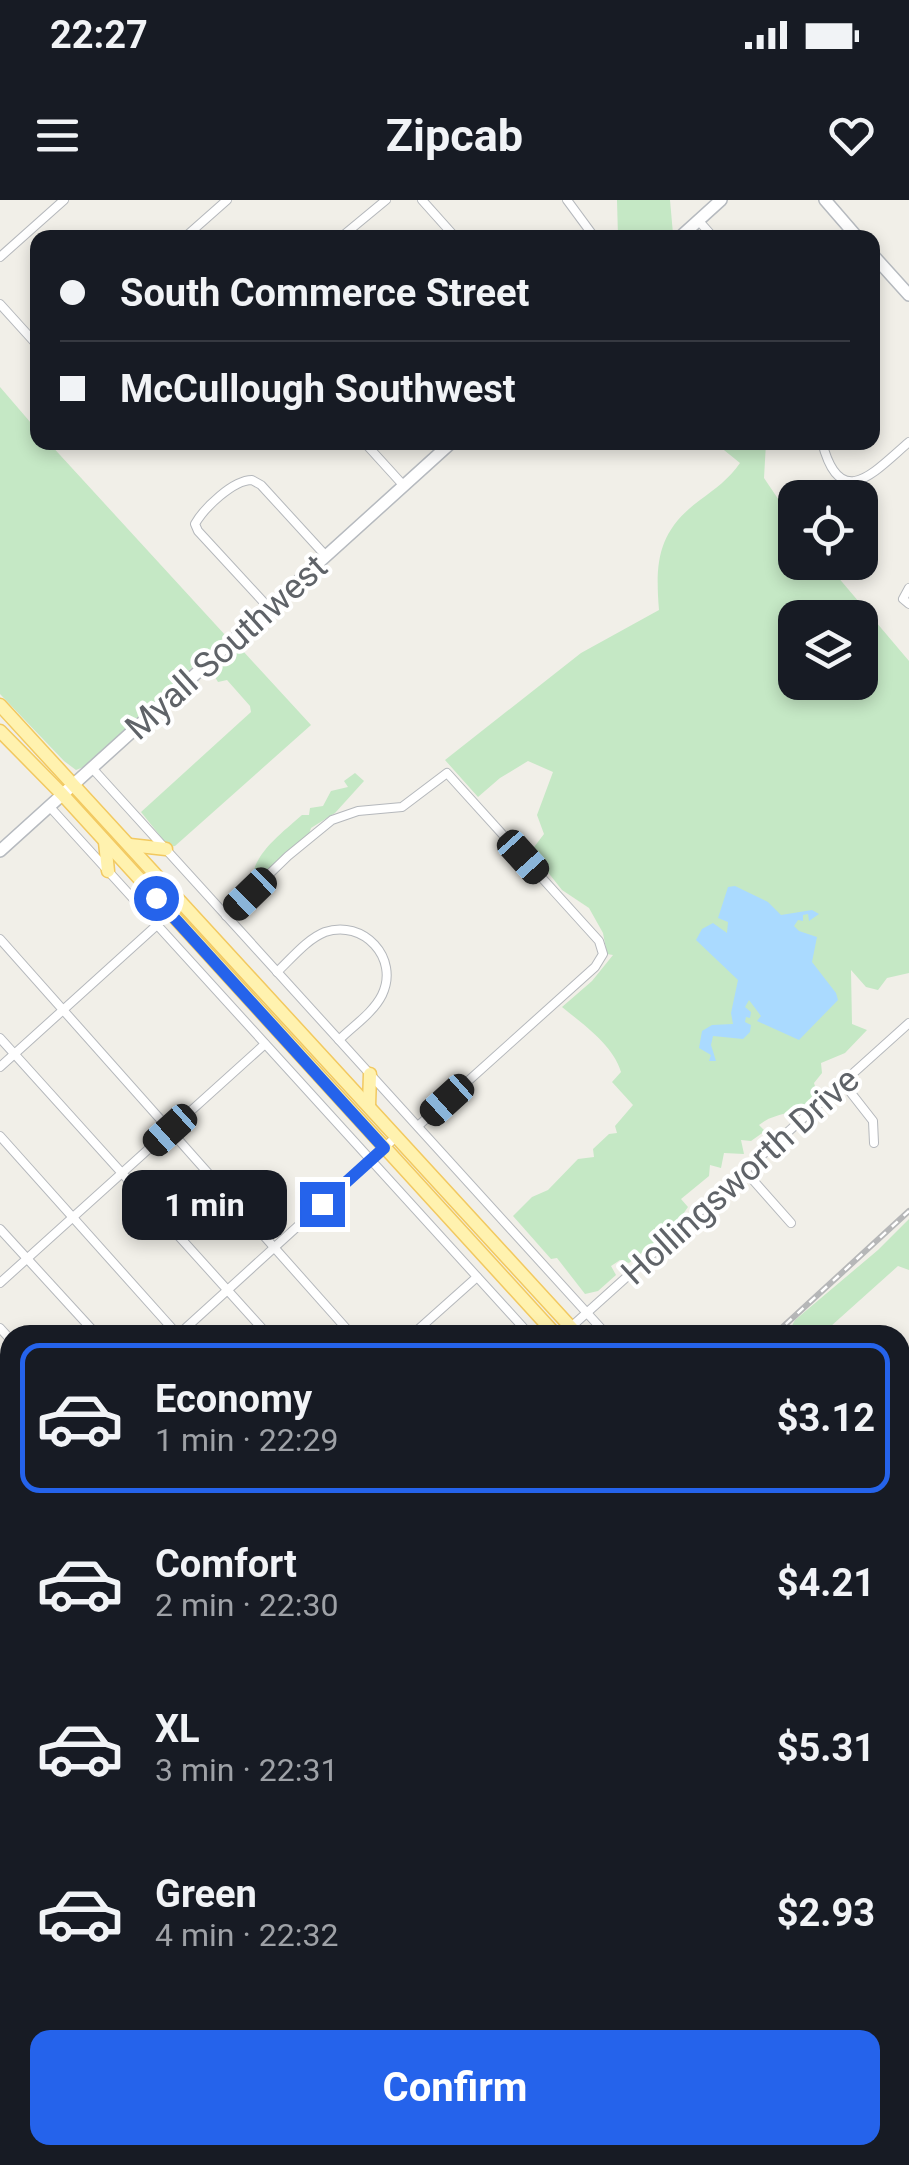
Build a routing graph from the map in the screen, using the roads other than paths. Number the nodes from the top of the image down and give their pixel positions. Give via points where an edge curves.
1 (64, 200) edge
2 (226, 200) edge
3 (386, 200) edge
4 (422, 200) edge
5 (566, 200) edge
6 (721, 200) edge
7 (825, 200) edge
8 (698, 220) junction
9 (30, 230) edge
10 (30, 230) edge
11 (193, 230) edge
12 (350, 230) edge
13 (449, 230) edge
14 (588, 230) edge
15 (687, 230) edge
16 (707, 230) edge
17 (851, 230) edge
18 (0, 257) edge
19 (880, 262) edge
20 (906, 286) edge
21 (0, 304) edge
22 (30, 337) edge
23 (909, 442) edge
24 (371, 450) edge
25 (443, 450) edge
26 (824, 450) edge
27 (404, 486) junction
28 (326, 556) junction
29 (909, 588) edge
30 (909, 604) edge
31 (269, 608) junction
32 (0, 705) edge
33 (0, 731) edge
34 (92, 768) junction
35 (74, 784) junction
36 (62, 794) junction
37 (49, 806) junction
38 (105, 842) junction
39 (130, 845) junction
40 (166, 849) junction
41 (0, 851) edge
42 (108, 872) junction
43 (226, 916) junction
44 (157, 925) junction
45 (0, 939) edge
46 (277, 972) junction
47 (63, 1010) junction
48 (909, 1023) edge
49 (0, 1038) edge
50 (339, 1040) junction
51 (265, 1044) junction
52 (14, 1054) junction
53 (0, 1066) edge
54 (370, 1074) junction
55 (844, 1084) junction
56 (369, 1106) junction
57 (418, 1126) junction
58 (170, 1130) junction
59 (0, 1136) edge
60 (397, 1136) junction
61 (874, 1143) dead end
62 (384, 1148) junction
63 (371, 1160) junction
64 (745, 1171) junction
65 (122, 1173) junction
66 (73, 1218) junction
67 (791, 1222) dead end
68 (0, 1229) edge
69 (274, 1248) junction
70 (27, 1258) junction
71 (476, 1277) junction
72 (0, 1283) edge
73 (228, 1290) junction
74 (528, 1306) junction
75 (587, 1312) junction
76 (89, 1325) edge
77 (169, 1325) edge
78 (189, 1325) edge
79 (259, 1325) edge
80 (343, 1325) edge
81 (425, 1325) edge
82 (521, 1325) edge
83 (546, 1325) edge
84 (561, 1325) edge
85 (570, 1325) edge
86 (579, 1325) edge
87 (599, 1325) edge

1 - 10 street
2 - 11 street
3 - 12 street
4 - 13 street
5 - 14 street
6 - 8 street
7 - 17 street
8 - 15 street
8 - 16 street
9 - 18 street
19 - 20 street
21 - 22 street
23 - 26 street via 861,482 841,480
24 - 27 street
25 - 27 street, Myall Southwest
27 - 28 street, Myall Southwest
28 - 31 street, Myall Southwest
28 - 31 street via 252,480 239,482 200,516 198,531
29 - 30 street via 903,599
31 - 34 street, Myall Southwest
32 - 35 main road
33 - 36 main road
34 - 35 street, Myall Southwest
34 - 40 street
35 - 36 street, Myall Southwest
35 - 39 main road
36 - 37 street, Myall Southwest
36 - 38 main road
37 - 41 street, Myall Southwest
37 - 42 street
38 - 42 main road
38 - 62 main road
39 - 40 main road
39 - 56 main road
40 - 43 street
42 - 44 street
43 - 46 street
43 - 57 street via 340,816 402,807 448,773 603,950 594,967
44 - 47 street
44 - 51 street
45 - 47 street
46 - 50 street
46 - 50 street via 327,932 353,931 376,944 386,963 385,990
47 - 52 street
47 - 58 street
48 - 55 street, Hollingsworth Drive
49 - 52 street
50 - 54 street
51 - 58 street
51 - 63 street
52 - 53 street
52 - 65 street
54 - 56 main road
54 - 57 street
55 - 61 street via 874,1120
55 - 64 street, Hollingsworth Drive
56 - 60 main road
57 - 75 street
58 - 65 street
58 - 69 street
59 - 66 street
60 - 62 street
60 - 85 main road
62 - 63 street
62 - 74 main road
63 - 69 street
63 - 71 street
64 - 67 street
64 - 75 street, Hollingsworth Drive
65 - 66 street
65 - 73 street
66 - 70 street
66 - 77 street
68 - 70 street
69 - 73 street
69 - 80 street
70 - 72 street
70 - 76 street
71 - 81 street
71 - 82 street
73 - 78 street
73 - 79 street
74 - 83 main road
74 - 84 main road
75 - 86 street, Hollingsworth Drive
75 - 87 street

